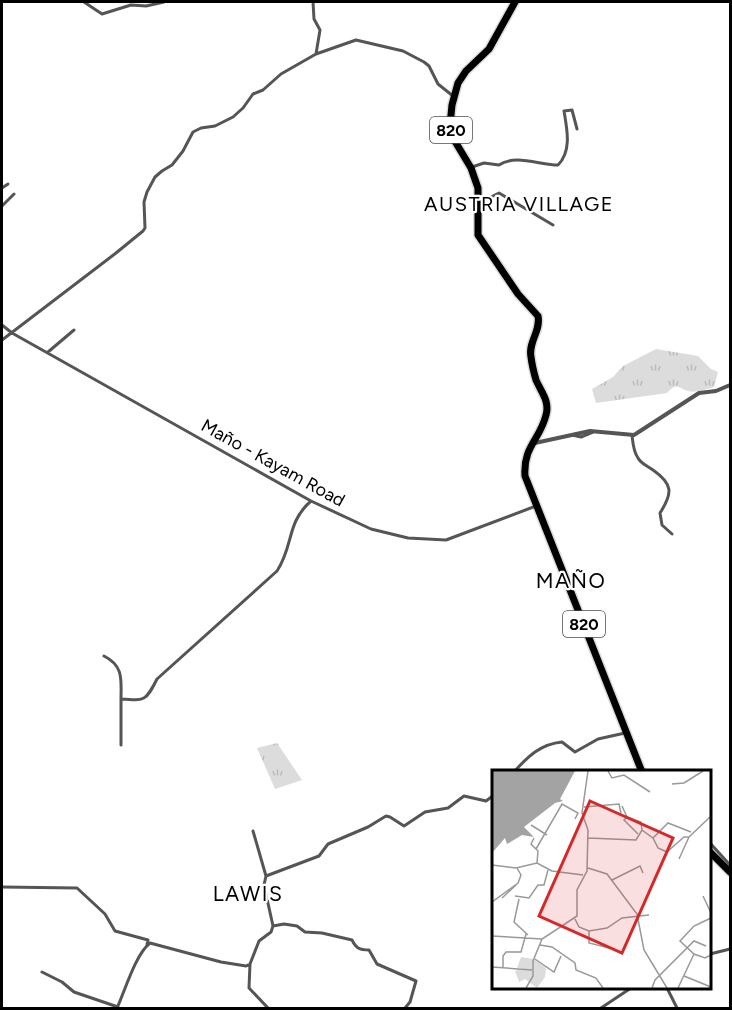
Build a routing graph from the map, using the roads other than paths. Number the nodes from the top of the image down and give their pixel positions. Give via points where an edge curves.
1 (84, 2) edge
2 (164, 2) edge
3 (313, 2) edge
4 (515, 2) edge
5 (316, 54) junction
6 (454, 97) junction
7 (576, 129) dead end
8 (471, 168) junction
9 (8, 184) dead end
10 (2, 188) edge
11 (14, 194) dead end
12 (478, 204) junction
13 (2, 206) edge
14 (554, 225) dead end
15 (2, 325) edge
16 (74, 330) dead end
17 (12, 333) junction
18 (2, 340) edge
19 (48, 352) junction
20 (730, 385) edge
21 (632, 435) junction
22 (531, 444) junction
23 (311, 501) junction
24 (536, 506) junction
25 (672, 534) dead end
26 (104, 656) dead end
27 (121, 699) junction
28 (627, 732) junction
29 (121, 745) dead end
30 (515, 770) edge
31 (642, 770) edge
32 (492, 796) edge
33 (253, 831) dead end
34 (711, 844) edge
35 (711, 853) edge
36 (730, 865) edge
37 (730, 872) edge
38 (266, 876) junction
39 (2, 887) edge
40 (273, 926) junction
41 (147, 945) junction
42 (730, 949) edge
43 (711, 954) edge
44 (250, 964) junction
45 (42, 972) dead end
46 (628, 989) edge
47 (668, 989) edge
48 (118, 1008) edge
49 (268, 1008) edge
50 (405, 1008) edge
51 (601, 1008) edge
52 (677, 1008) edge

1 - 2 street via 102,14 131,4
3 - 5 street via 314,19 320,30
4 - 6 highway, 820 via 489,49 458,83
5 - 6 street via 357,40 403,51 429,66 438,84
5 - 17 street via 254,94 233,117 193,132 183,151 155,177 147,192 145,228
6 - 8 highway, 820 via 450,125 453,138
7 - 8 street via 572,110 564,111 567,150 558,165 505,161
8 - 12 highway, 820
9 - 10 street
11 - 13 street
12 - 14 street via 499,194
12 - 22 highway, 820 via 480,239 538,316 531,355 547,407 542,428
15 - 17 street, Maño - Kayam Road
16 - 19 street
17 - 18 street
17 - 19 street, Maño - Kayam Road
19 - 23 street, Maño - Kayam Road
20 - 21 street via 699,393
21 - 22 street via 595,431
21 - 25 street via 638,459 666,481 670,490 669,500 660,513 662,525
22 - 24 highway, 820 via 524,464
23 - 24 street, Maño - Kayam Road via 371,529 440,541
23 - 27 street via 295,519 288,549 277,571 157,679 148,697
24 - 28 highway, 820
26 - 27 street via 119,668
27 - 29 street
28 - 30 street via 598,739 575,752 562,742 548,745 534,751
28 - 31 highway, 820
32 - 38 street via 486,801 464,796 448,808 429,811 404,826 386,816 328,844 319,856
33 - 38 street
34 - 36 street
35 - 37 highway
38 - 40 street via 264,885
39 - 41 street via 76,888 105,914 115,931 148,940
40 - 44 street via 259,941
40 - 50 street via 297,926 305,932 352,940 356,948 369,950 377,964 416,981
41 - 44 street via 221,962
41 - 48 street
42 - 43 street
44 - 49 street via 249,988
45 - 48 street via 74,992
46 - 51 street
47 - 52 street

